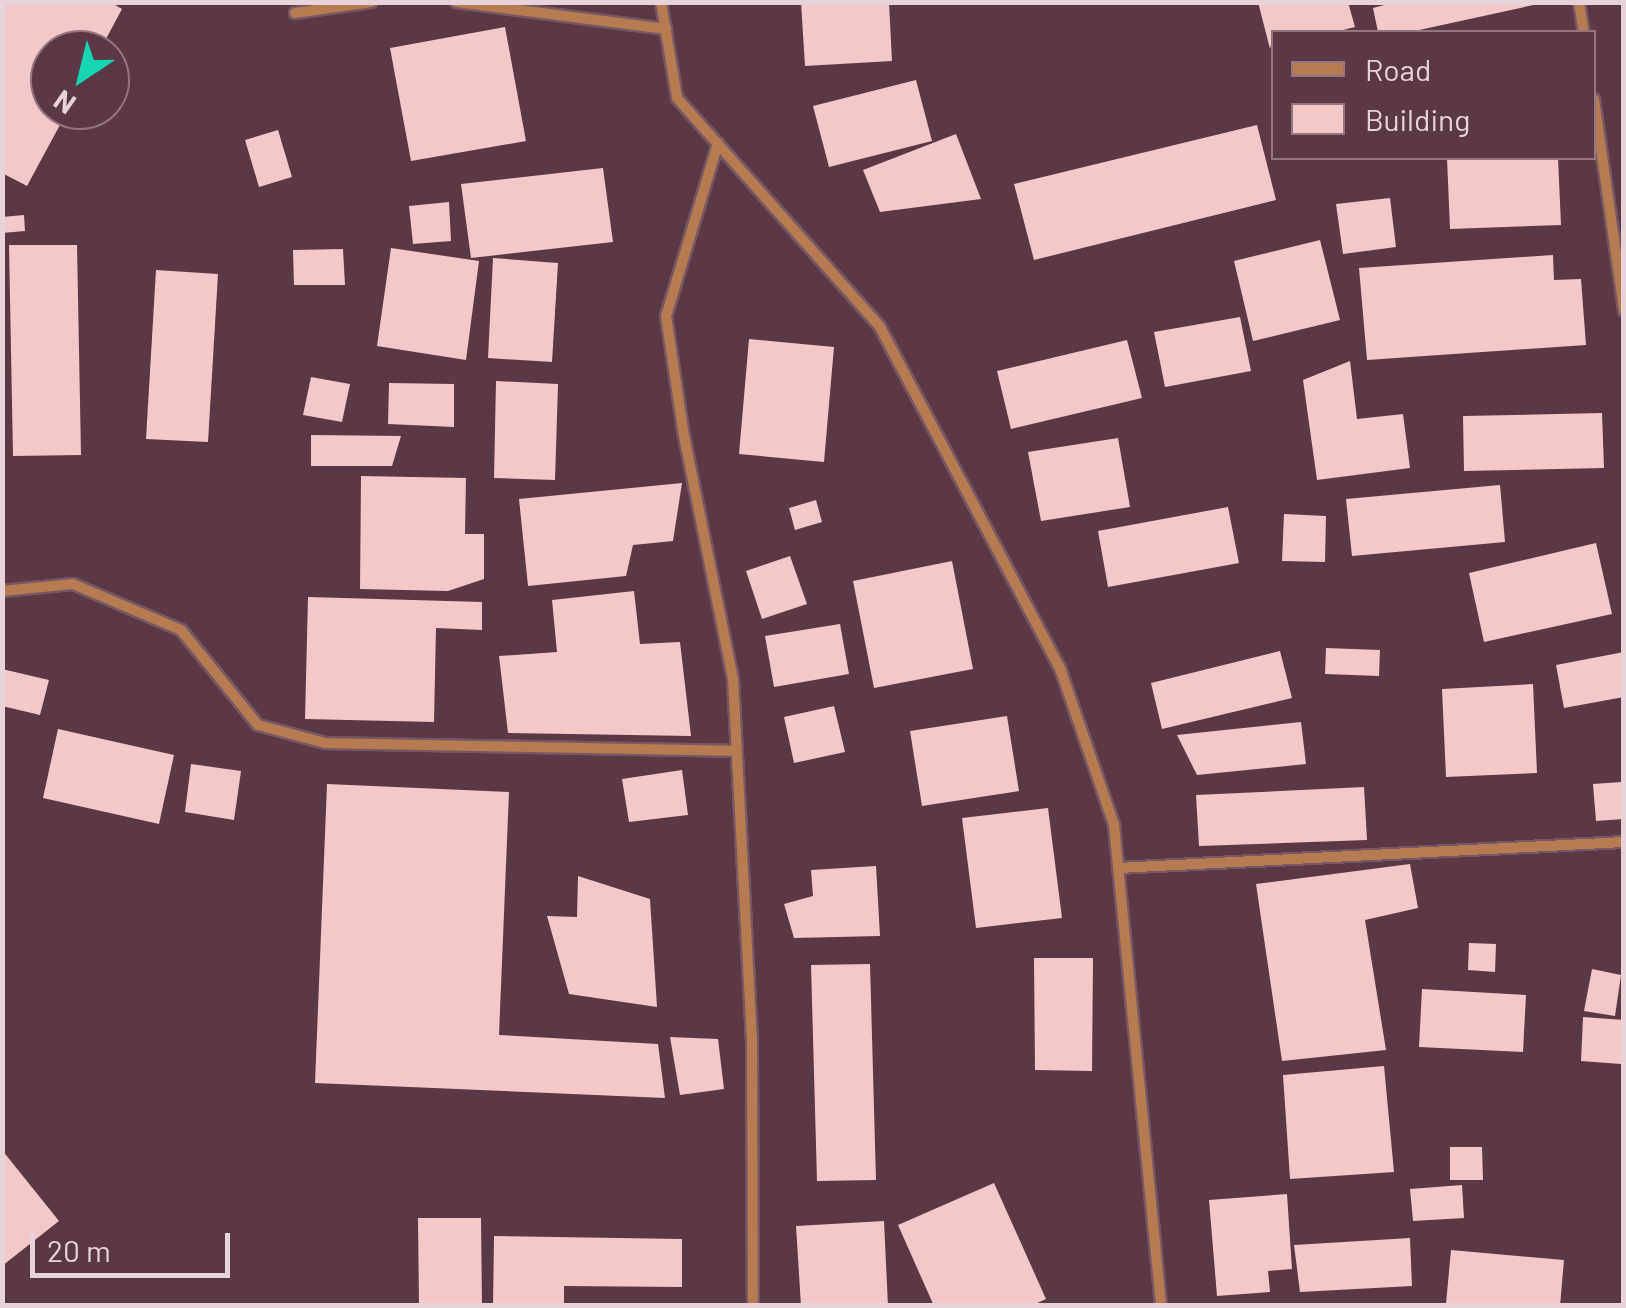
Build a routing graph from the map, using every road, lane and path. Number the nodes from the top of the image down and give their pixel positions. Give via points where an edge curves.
1 (371, 2) edge
2 (456, 2) edge
3 (661, 2) edge
4 (1579, 2) edge
5 (296, 13) dead end
6 (666, 29) junction
7 (1584, 30) edge
8 (1596, 113) edge
9 (718, 143) junction
10 (1624, 311) edge
11 (2, 591) edge
12 (736, 751) junction
13 (1624, 842) edge
14 (1118, 868) junction
15 (753, 1306) edge
16 (1160, 1306) edge

1 - 5 street
2 - 6 street
3 - 6 street
4 - 7 street
6 - 9 street via 677,98
8 - 10 street
9 - 12 street via 666,316 733,680
9 - 14 street via 880,327 1060,668 1114,825
11 - 12 street via 74,584 181,630 258,725 325,743
12 - 15 street via 752,1040
13 - 14 street
14 - 16 street

